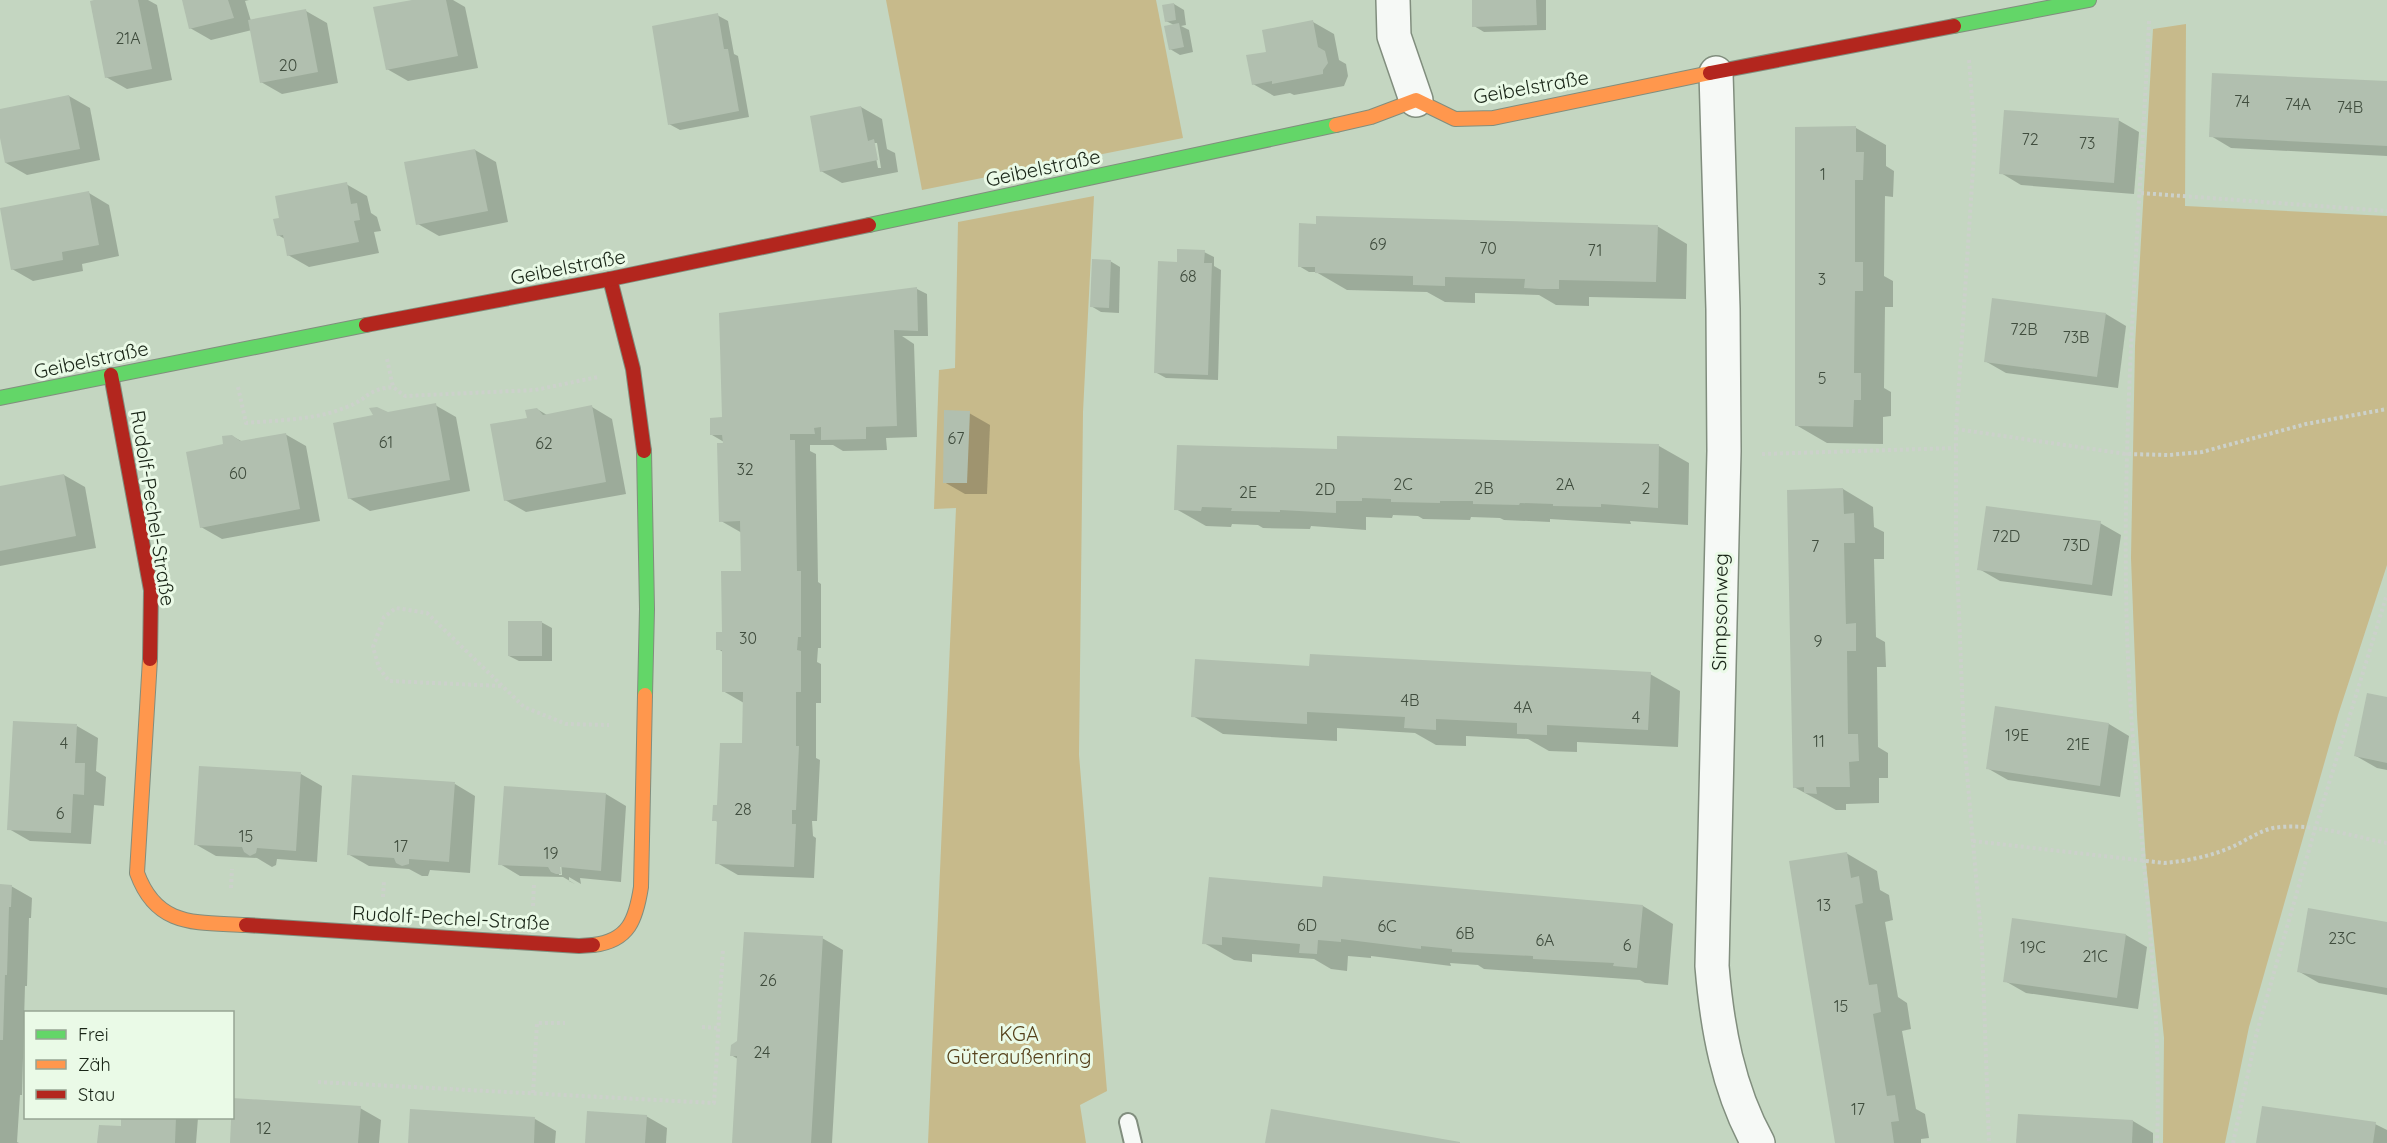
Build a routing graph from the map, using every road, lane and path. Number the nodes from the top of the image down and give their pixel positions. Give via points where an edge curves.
1 (1392, 0) edge
2 (2089, 0) edge
3 (2149, 21) dead end
4 (1968, 55) dead end
5 (1716, 73) junction
6 (1416, 100) junction
7 (2141, 193) junction
8 (2387, 211) edge
9 (610, 279) junction
10 (633, 369) junction
11 (111, 375) junction
12 (0, 398) edge
13 (2387, 409) edge
14 (246, 423) dead end
15 (1956, 429) junction
16 (1956, 448) junction
17 (1752, 454) dead end
18 (2126, 454) junction
19 (2387, 594) edge
20 (501, 686) junction
21 (645, 726) junction
22 (2315, 829) junction
23 (1973, 841) junction
24 (2387, 843) edge
25 (2143, 862) junction
26 (723, 948) dead end
27 (565, 1023) dead end
28 (702, 1027) dead end
29 (719, 1028) junction
30 (318, 1082) dead end
31 (533, 1093) junction
32 (1128, 1122) dead end
33 (1133, 1143) edge
34 (1758, 1143) edge
35 (1989, 1143) edge
36 (2157, 1143) edge
37 (2234, 1143) edge

1 - 6 street via 1394,36
2 - 5 street, Geibelstraße
3 - 7 path
4 - 15 path via 1975,138
5 - 6 street, Geibelstraße via 1494,118 1455,119
5 - 34 street, Simpsonweg via 1724,451 1712,966 1725,1052 1741,1106
6 - 9 street, Geibelstraße via 1371,117
7 - 8 path
7 - 18 path
9 - 10 street, Rudolf-Pechel-Straße
9 - 11 street, Geibelstraße
10 - 14 path via 535,390 405,396 393,387 376,388 349,407 318,416
10 - 21 street, Rudolf-Pechel-Straße via 645,466
11 - 12 street, Geibelstraße
11 - 21 street, Rudolf-Pechel-Straße via 151,590 137,873 147,899 159,911 198,922 252,926 579,946 614,940 627,932 637,912 641,887
13 - 18 path via 2306,424 2202,452
15 - 16 path
15 - 18 path
16 - 17 path
16 - 23 path via 1959,651
18 - 25 path via 2128,658
19 - 22 path
20 - 20 path via 427,613 396,608 384,616 373,647 378,668 389,681
20 - 21 path via 524,707 566,724
22 - 24 path
22 - 25 path via 2272,829 2228,849 2190,860
22 - 37 path via 2257,1032
23 - 25 path
23 - 35 path via 1982,945
25 - 36 path via 2156,1006
26 - 29 path
27 - 31 path via 537,1023
28 - 29 path
29 - 31 path via 714,1103
30 - 31 path
32 - 33 lane

